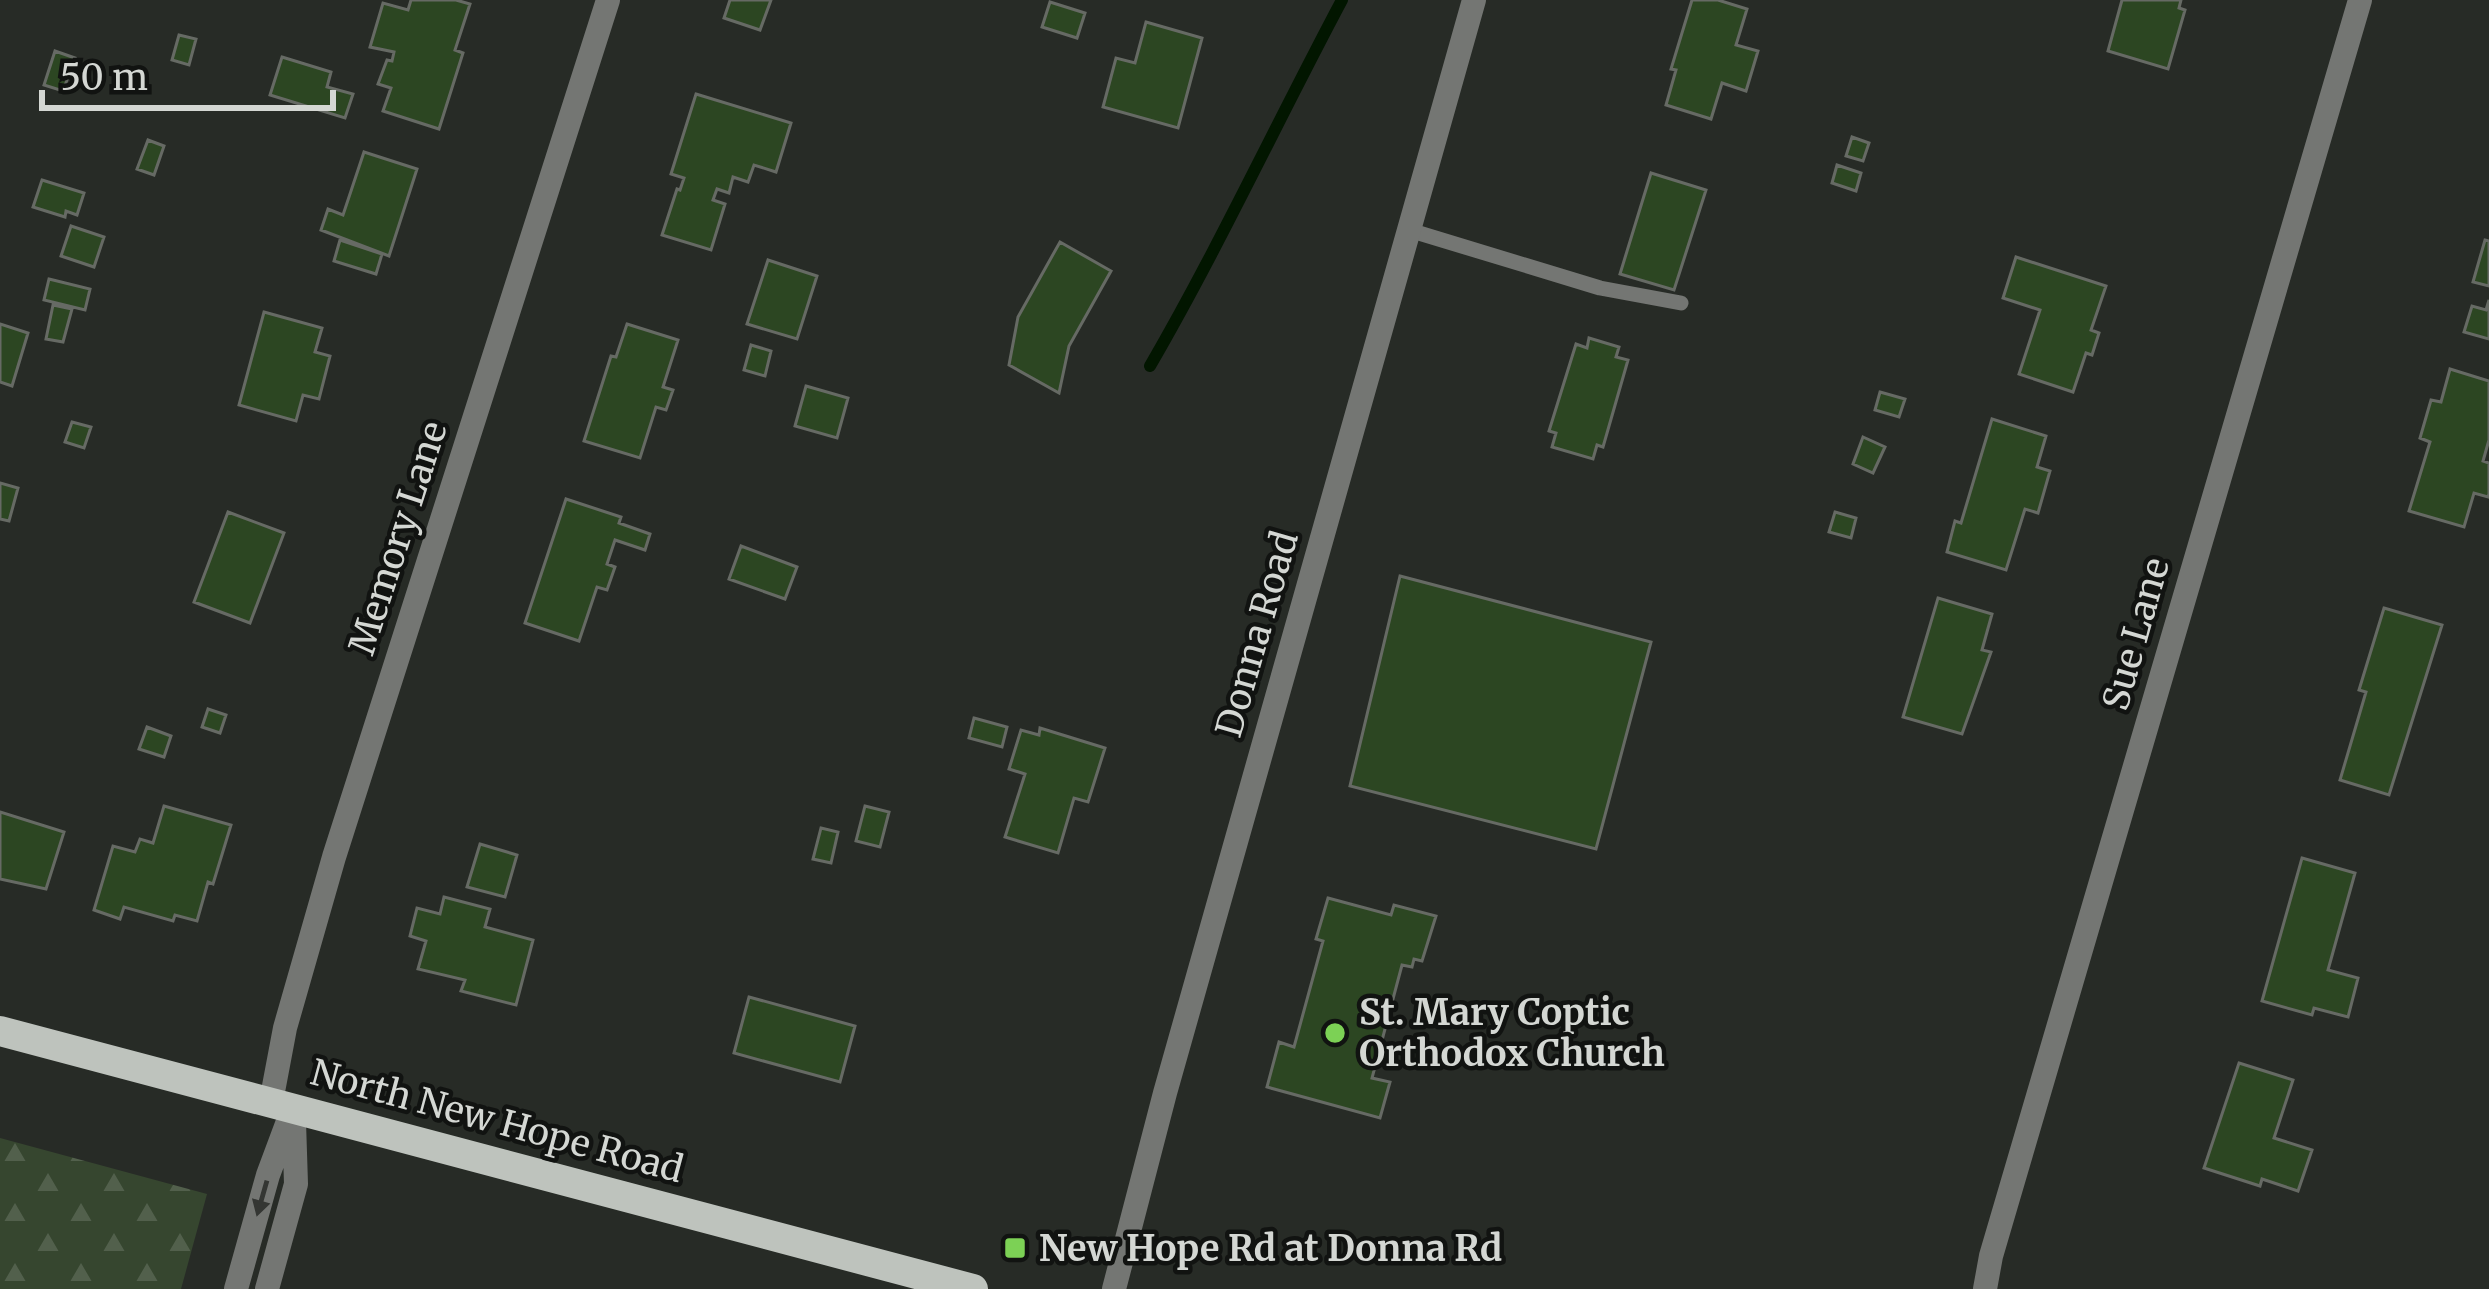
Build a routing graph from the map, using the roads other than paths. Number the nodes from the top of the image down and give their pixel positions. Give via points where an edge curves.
1 (608, 0) edge
2 (1474, 0) edge
3 (2360, 0) edge
4 (1409, 230) junction
5 (1682, 303) dead end
6 (0, 1031) edge
7 (282, 1105) junction
8 (236, 1289) edge
9 (267, 1289) edge
10 (973, 1289) edge
11 (1114, 1289) edge
12 (1985, 1289) edge

1 - 7 street, Memory Lane via 334,857 285,1028
2 - 4 street, Donna Road
3 - 12 street, Sue Lane
4 - 5 lane via 1600,288
4 - 11 street, Donna Road
6 - 7 main road, North New Hope Road
7 -> 8 street
7 - 9 street via 296,1184
7 - 10 main road, North New Hope Road

